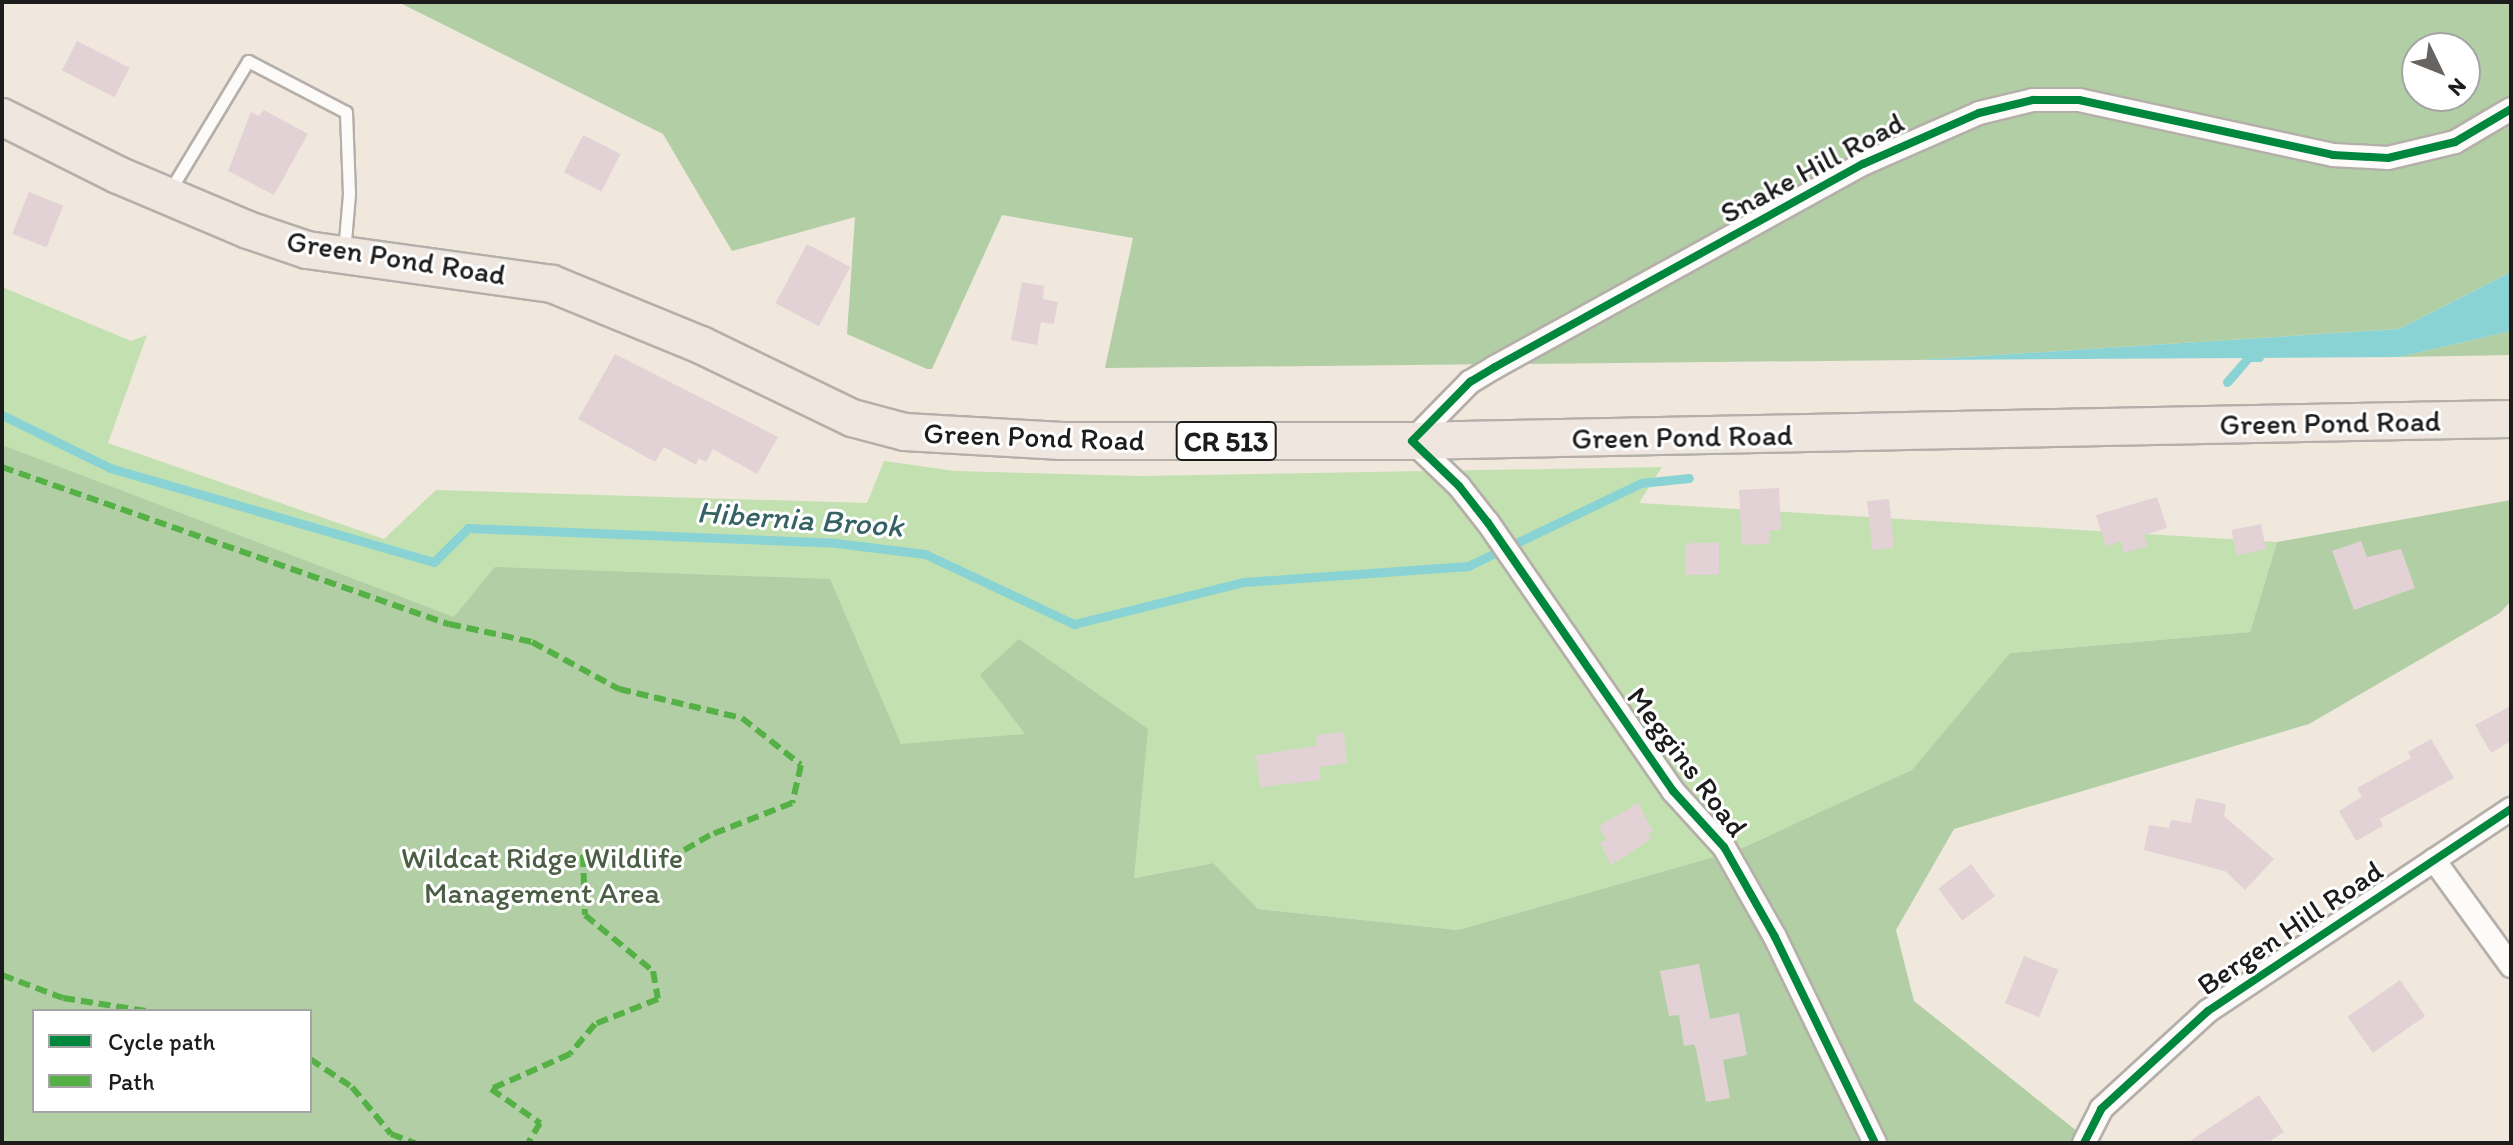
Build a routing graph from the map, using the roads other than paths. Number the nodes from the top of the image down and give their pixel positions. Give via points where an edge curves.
1 (2511, 109) edge
2 (2, 117) edge
3 (167, 196) junction
4 (344, 255) junction
5 (2511, 419) edge
6 (1412, 441) junction
7 (2511, 809) edge
8 (2434, 860) junction
9 (2511, 966) edge
10 (1875, 1143) edge
11 (2084, 1143) edge

1 - 6 street, Snake Hill Road via 2455,142 2388,158 2333,155 2079,100 2033,100 1979,113 1863,164 1482,374
2 - 3 main road, Green Pond Road / CR 513
3 - 4 main road, Green Pond Road / CR 513 via 307,250
3 - 4 lane via 248,61 346,112 349,194
4 - 6 main road, Green Pond Road / CR 513 via 552,284 701,345 852,418 905,432 1062,441
5 - 6 main road, Green Pond Road / CR 513
6 - 10 street, Meggins Road via 1488,523 1673,791 1724,847 1794,975
7 - 8 street, Bergen Hill Road
8 - 9 street
8 - 11 street, Bergen Hill Road via 2208,1011 2101,1109

